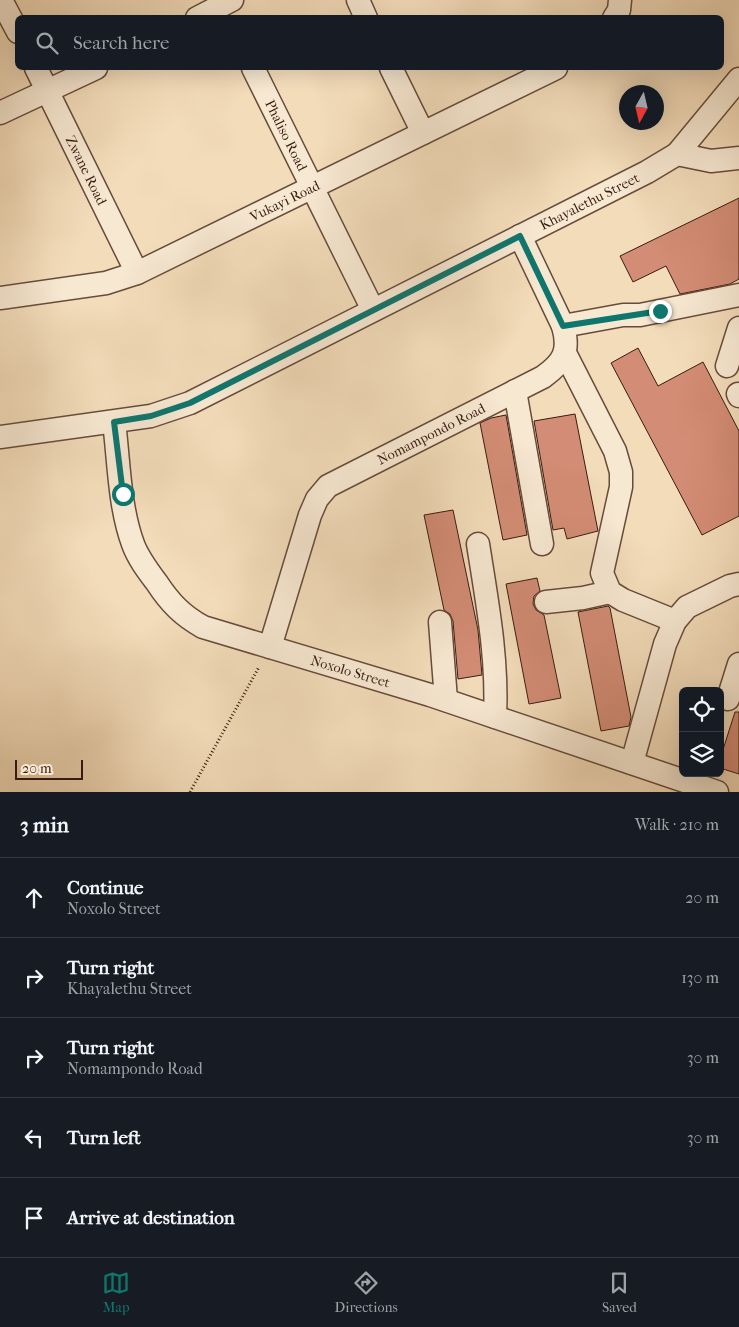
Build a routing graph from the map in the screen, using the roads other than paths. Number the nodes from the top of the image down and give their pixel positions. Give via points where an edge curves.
1 (1, 0) edge
2 (358, 0) edge
3 (620, 0) edge
4 (226, 6) edge
5 (204, 15) edge
6 (365, 15) edge
7 (616, 15) edge
8 (15, 26) edge
9 (37, 70) edge
10 (92, 70) edge
11 (254, 70) edge
12 (392, 70) edge
13 (552, 70) edge
14 (739, 79) edge
15 (48, 91) junction
16 (0, 114) edge
17 (423, 133) junction
18 (677, 154) junction
19 (739, 158) edge
20 (313, 188) junction
21 (520, 236) junction
22 (137, 273) junction
23 (739, 296) edge
24 (0, 298) edge
25 (373, 310) junction
26 (563, 326) junction
27 (739, 328) edge
28 (565, 353) junction
29 (727, 366) dead end
30 (515, 391) junction
31 (114, 422) junction
32 (0, 437) edge
33 (478, 544) dead end
34 (542, 544) dead end
35 (739, 584) edge
36 (610, 592) junction
37 (546, 602) dead end
38 (440, 622) dead end
39 (675, 622) junction
40 (270, 647) junction
41 (739, 664) edge
42 (728, 699) dead end
43 (446, 700) junction
44 (495, 717) junction
45 (632, 763) junction
46 (717, 792) edge

1 - 8 street
2 - 6 street
3 - 7 street
4 - 5 street
9 - 15 street, Zwane Road
10 - 15 street
11 - 20 street, Phaliso Road
12 - 17 street
13 - 17 street, Vukayi Road
14 - 18 street, Khayalethu Street
15 - 16 street
15 - 22 street, Zwane Road
17 - 20 street, Vukayi Road
18 - 19 street via 711,161
18 - 21 street, Khayalethu Street
20 - 22 street, Vukayi Road
20 - 25 street, Phaliso Road
21 - 25 street, Khayalethu Street
21 - 26 street
22 - 24 street, Vukayi Road via 106,283
23 - 26 street
25 - 31 street, Khayalethu Street via 190,403 151,416
26 - 28 street via 567,339
27 - 29 street
28 - 30 street, Nomampondo Road via 557,367
28 - 36 street via 615,451 621,472 621,487 602,573
30 - 34 street
30 - 40 street, Nomampondo Road via 328,486 317,499 310,516
31 - 32 street, Khayalethu Street
31 - 40 street, Noxolo Street via 128,527 143,563 175,608 196,623
33 - 44 street via 493,641 497,683
35 - 39 street via 687,608
36 - 37 street
36 - 39 street
38 - 43 street
39 - 45 street via 665,644
40 - 43 street, Noxolo Street
41 - 42 street
43 - 44 street, Noxolo Street
44 - 45 street, Noxolo Street
45 - 46 street, Noxolo Street

